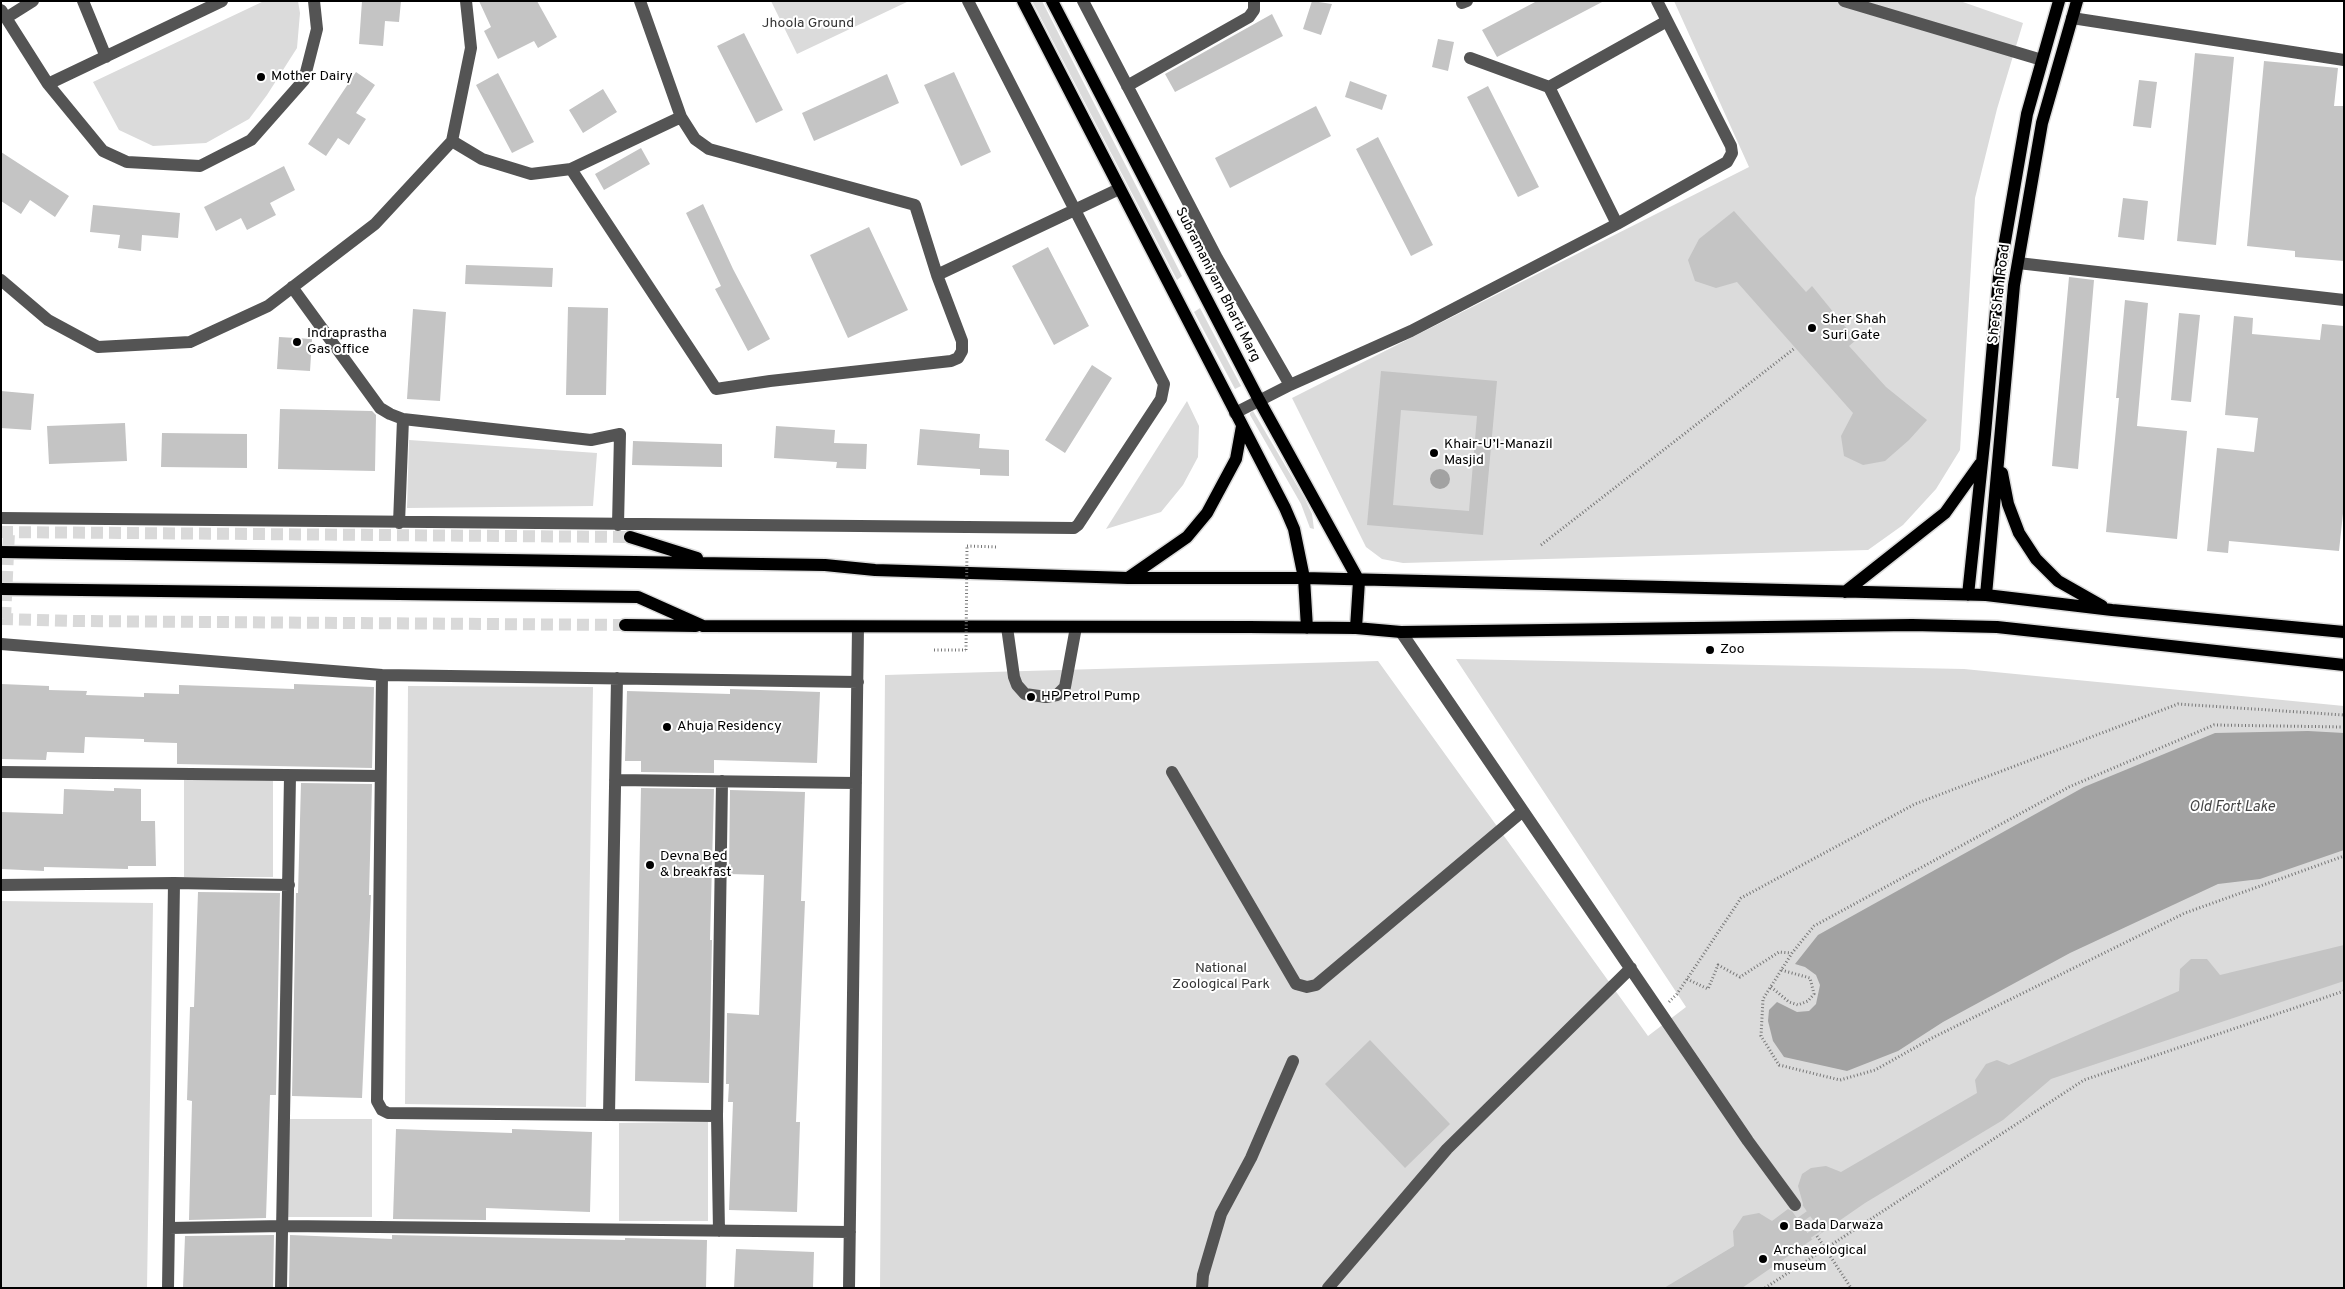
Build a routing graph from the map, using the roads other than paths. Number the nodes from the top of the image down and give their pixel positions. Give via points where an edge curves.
1 (33, 1) edge
2 (83, 1) edge
3 (222, 1) edge
4 (314, 1) edge
5 (466, 1) edge
6 (640, 1) edge
7 (968, 1) edge
8 (1023, 1) edge
9 (1052, 1) edge
10 (1083, 1) edge
11 (1254, 1) edge
12 (1658, 1) edge
13 (1844, 1) edge
14 (2059, 1) edge
15 (2077, 1) edge
16 (4, 14) edge
17 (2072, 18) junction
18 (1667, 21) junction
19 (106, 57) junction
20 (1470, 58) dead end
21 (2042, 60) junction
22 (2344, 60) edge
23 (48, 84) junction
24 (1127, 86) junction
25 (1549, 87) junction
26 (682, 117) junction
27 (452, 141) junction
28 (571, 169) junction
29 (1119, 189) junction
30 (1075, 210) junction
31 (1616, 224) junction
32 (2018, 264) junction
33 (936, 275) junction
34 (1, 280) edge
35 (292, 287) junction
36 (2344, 300) edge
37 (1290, 385) junction
38 (1259, 400) junction
39 (1235, 413) junction
40 (403, 419) junction
41 (1242, 426) junction
42 (2000, 443) junction
43 (1982, 462) junction
44 (1, 518) tunnel mouth
45 (399, 523) junction
46 (618, 525) junction
47 (630, 537) tunnel mouth
48 (1, 552) edge
49 (1971, 558) junction
50 (1989, 560) junction
51 (711, 563) junction
52 (1128, 578) junction
53 (1304, 578) junction
54 (1358, 581) junction
55 (1, 589) edge
56 (1845, 592) junction
57 (1968, 595) junction
58 (1986, 596) junction
59 (2112, 610) junction
60 (626, 625) tunnel mouth
61 (704, 626) junction
62 (1007, 627) junction
63 (1076, 627) junction
64 (858, 628) junction
65 (1308, 628) junction
66 (1356, 628) junction
67 (1401, 632) junction
68 (2344, 632) edge
69 (1, 644) edge
70 (2344, 665) edge
71 (382, 675) junction
72 (616, 678) junction
73 (858, 682) junction
74 (1, 772) edge
75 (1172, 772) dead end
76 (290, 776) junction
77 (380, 776) junction
78 (615, 780) junction
79 (722, 781) junction
80 (856, 783) junction
81 (1523, 811) junction
82 (174, 883) junction
83 (1, 885) edge
84 (289, 885) junction
85 (1631, 968) junction
86 (1293, 1061) dead end
87 (609, 1115) junction
88 (717, 1116) junction
89 (1795, 1205) tunnel mouth
90 (284, 1226) junction
91 (169, 1228) junction
92 (719, 1231) junction
93 (850, 1232) junction
94 (168, 1288) edge
95 (281, 1288) edge
96 (849, 1288) edge
97 (1202, 1288) edge
98 (1328, 1288) edge

1 - 16 street
2 - 19 street
3 - 19 street
4 - 23 street via 317,29 304,80 251,140 200,166 127,162 104,151
5 - 27 street via 471,48
6 - 26 street
7 - 30 street
8 - 29 main road
9 - 38 main road, Subramaniyam Bharti Marg
10 - 24 street
11 - 24 street via 1254,10 1249,16
12 - 18 street
13 - 21 street
14 - 21 main road, Sher Shah Road
15 - 17 main road, Sher Shah Road
16 - 23 street
17 - 22 street
17 - 32 main road, Sher Shah Road via 2042,123
18 - 25 street
18 - 31 street via 1732,153 1727,162
19 - 23 street
20 - 25 street
21 - 43 main road, Sher Shah Road via 2027,114 1999,276
24 - 37 street via 1217,258
25 - 31 street
26 - 28 street
26 - 33 street via 695,138 709,149 911,202 918,208
27 - 28 street via 482,159 531,174
27 - 35 street via 375,224
28 - 33 street via 716,389 958,358 962,341
29 - 30 street
29 - 39 main road
30 - 33 street
30 - 46 street via 1164,384 1164,392 1074,528
31 - 37 street via 1411,331
32 - 36 street
32 - 42 main road, Sher Shah Road
34 - 35 street via 48,320 98,347 190,342 268,306
35 - 40 street via 380,408
37 - 38 street
38 - 39 street
38 - 54 main road, Subramaniyam Bharti Marg
39 - 41 main road
40 - 45 street
40 - 46 street via 591,440 620,434
41 - 52 main road via 1236,459 1207,514 1187,537
41 - 53 main road via 1294,529
42 - 50 main road, Sher Shah Road
42 - 59 main road via 2008,504 2019,533 2036,559 2058,581
43 - 49 main road, Sher Shah Road
43 - 56 main road via 1945,513
44 - 45 street
45 - 46 street
47 - 51 main road
48 - 51 main road
49 - 50 main road via 1982,564
49 - 57 main road, Sher Shah Road
50 - 58 main road, Sher Shah Road
51 - 52 main road
52 - 53 main road
53 - 54 main road
53 - 65 main road
54 - 56 main road
54 - 66 main road
55 - 61 main road via 638,597
56 - 57 main road
57 - 58 main road
58 - 59 main road
59 - 68 main road
60 - 61 main road
61 - 64 main road
62 - 63 main road
62 - 63 street via 1017,685 1025,694 1046,697 1057,695 1065,687
62 - 64 main road
63 - 65 main road
64 - 73 street
65 - 66 main road
66 - 67 main road
67 - 70 main road via 1912,625 1997,627
67 - 81 street
69 - 71 street
71 - 72 street
71 - 77 street
72 - 73 street
72 - 78 street
73 - 80 street
74 - 76 street
75 - 81 street via 1296,984 1307,988 1316,985
76 - 77 street
76 - 84 street
77 - 87 street via 379,1106 388,1113
78 - 79 street
78 - 87 street
79 - 80 street
79 - 88 street
80 - 93 street
81 - 85 street
82 - 83 street
82 - 84 street
82 - 91 street
84 - 90 street
85 - 89 street
85 - 98 street via 1447,1149
86 - 97 street via 1251,1158 1221,1214
87 - 88 street
88 - 92 street
90 - 91 street
90 - 92 street
90 - 95 street
91 - 94 street
92 - 93 street
93 - 96 street

